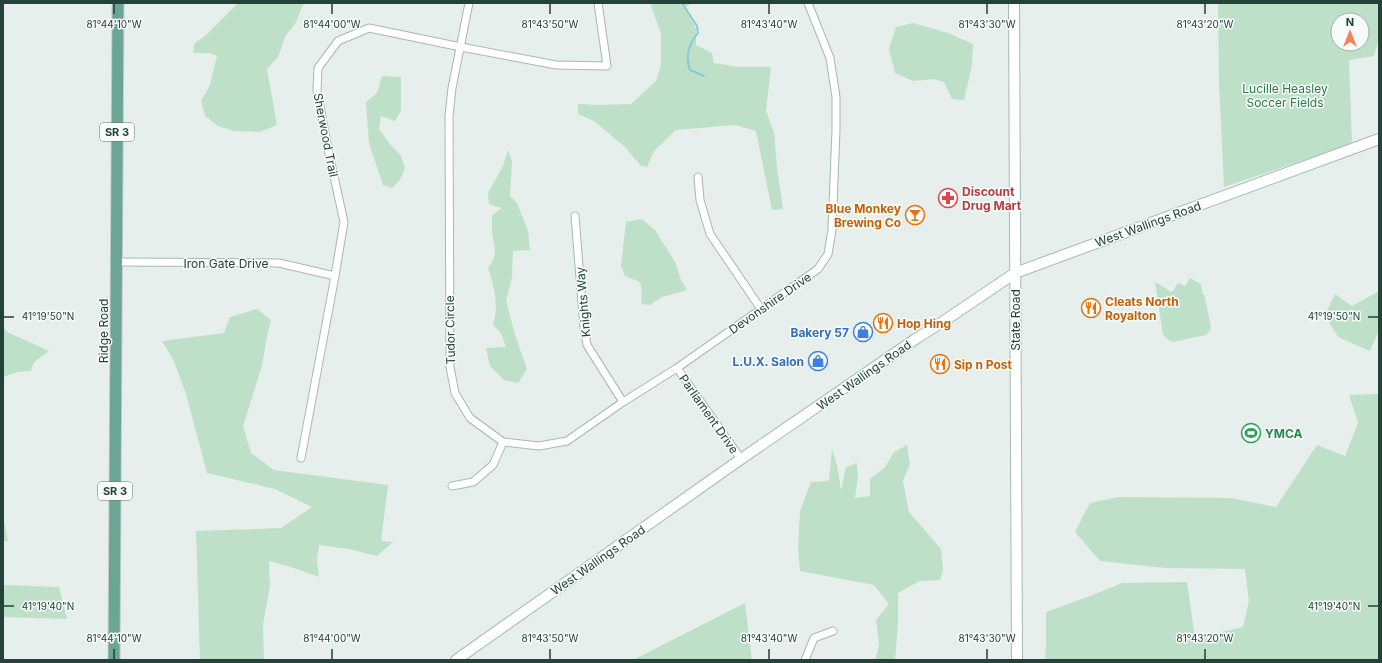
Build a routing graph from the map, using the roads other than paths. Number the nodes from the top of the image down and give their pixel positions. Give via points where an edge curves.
1 (118, 3) edge
2 (470, 3) edge
3 (598, 3) edge
4 (808, 3) edge
5 (1014, 3) edge
6 (461, 47) junction
7 (1379, 139) edge
8 (698, 177) dead end
9 (576, 216) dead end
10 (116, 262) junction
11 (1015, 273) junction
12 (335, 276) junction
13 (761, 309) junction
14 (677, 368) junction
15 (624, 402) junction
16 (503, 442) junction
17 (301, 458) dead end
18 (741, 459) junction
19 (452, 486) dead end
20 (833, 631) dead end
21 (114, 660) edge
22 (456, 660) edge
23 (805, 660) edge
24 (1017, 660) edge

1 - 10 main road, Ridge Road / SR 3
2 - 6 street, Tudor Circle
3 - 6 street, Sherwood Trail via 607,66 556,65
4 - 13 street, Devonshire Drive via 830,58 836,97 832,230 828,254 818,269
5 - 11 street, State Road
6 - 12 street, Sherwood Trail via 369,28 338,41 318,68 317,90 344,222
6 - 16 street, Tudor Circle via 452,88 450,116 450,367 455,393 470,418
7 - 11 street, West Wallings Road
8 - 13 street via 700,200 710,234
9 - 15 street, Knights Way via 587,345
10 - 12 street, Iron Gate Drive via 279,263
10 - 21 main road, Ridge Road / SR 3
11 - 18 street, West Wallings Road
11 - 24 street, State Road
12 - 17 street, Sherwood Trail
13 - 14 street, Devonshire Drive
14 - 15 street, Tudor Circle
14 - 18 street, Parliament Drive
15 - 16 street, Tudor Circle via 567,441 540,446
16 - 19 street via 493,465 488,470 473,482
18 - 22 street, West Wallings Road
20 - 23 street via 814,638

